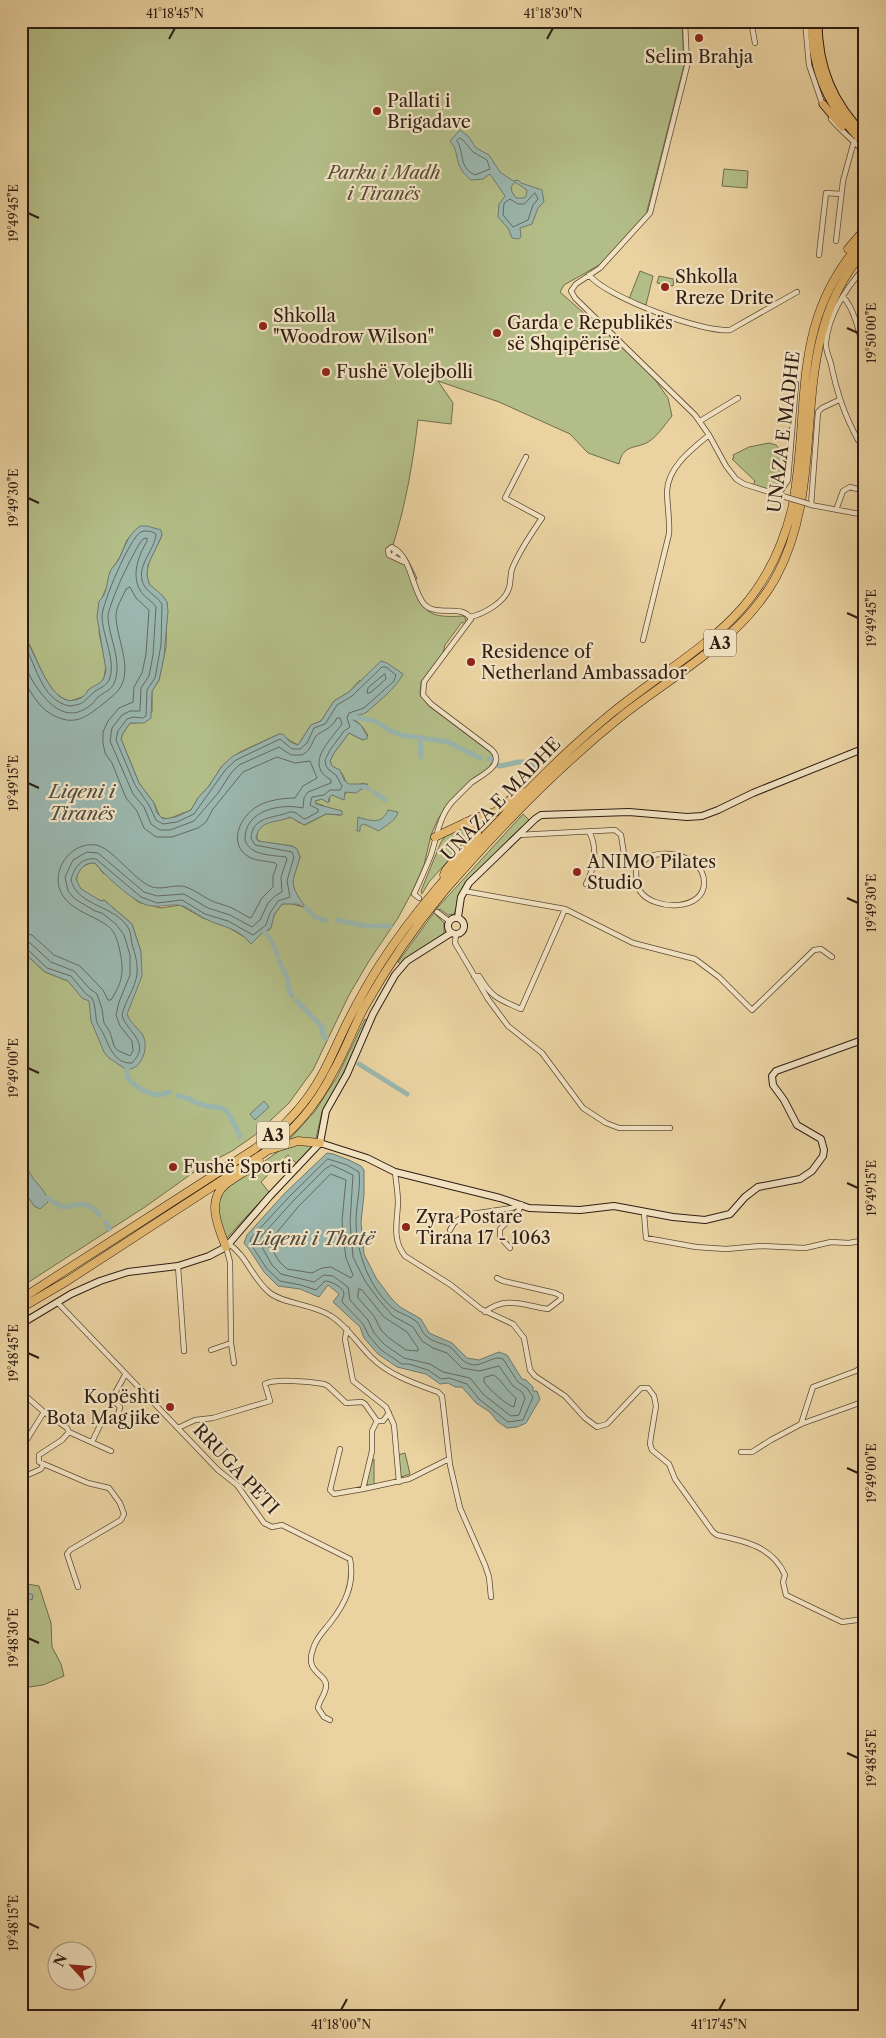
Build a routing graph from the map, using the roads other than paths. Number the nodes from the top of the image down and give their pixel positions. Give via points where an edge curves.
1 (686, 21) edge
2 (750, 21) edge
3 (805, 21) edge
4 (811, 21) edge
5 (818, 21) edge
6 (755, 43) dead end
7 (823, 104) joint
8 (865, 135) edge
9 (854, 137) junction
10 (865, 145) edge
11 (865, 153) edge
12 (841, 194) junction
13 (865, 229) edge
14 (865, 238) edge
15 (836, 241) dead end
16 (865, 250) edge
17 (819, 255) dead end
18 (865, 258) edge
19 (865, 267) edge
20 (589, 276) junction
21 (798, 292) dead end
22 (842, 297) junction
23 (832, 301) junction
24 (810, 342) junction
25 (865, 357) edge
26 (796, 384) dead end
27 (738, 398) dead end
28 (839, 400) junction
29 (700, 421) junction
30 (709, 435) junction
31 (858, 440) dead end
32 (526, 457) dead end
33 (865, 491) edge
34 (780, 496) junction
35 (810, 505) junction
36 (836, 510) junction
37 (865, 515) edge
38 (405, 563) junction
39 (470, 617) junction
40 (643, 640) dead end
41 (865, 748) edge
42 (530, 788) junction
43 (466, 822) junction
44 (589, 832) junction
45 (518, 835) junction
46 (435, 837) junction
47 (636, 869) junction
48 (442, 882) junction
49 (586, 884) dead end
50 (464, 891) junction
51 (419, 898) dead end
52 (565, 909) junction
53 (437, 912) dead end
54 (458, 917) junction
55 (449, 921) junction
56 (454, 933) junction
57 (832, 957) dead end
58 (474, 976) junction
59 (865, 1039) edge
60 (670, 1128) dead end
61 (320, 1143) junction
62 (265, 1151) junction
63 (395, 1172) junction
64 (521, 1204) junction
65 (644, 1213) junction
66 (450, 1230) dead end
67 (865, 1240) edge
68 (227, 1245) junction
69 (510, 1248) dead end
70 (178, 1266) junction
71 (497, 1278) dead end
72 (21, 1299) edge
73 (57, 1302) junction
74 (21, 1308) edge
75 (485, 1312) junction
76 (21, 1324) edge
77 (346, 1330) junction
78 (231, 1343) junction
79 (211, 1350) dead end
80 (184, 1351) dead end
81 (234, 1363) dead end
82 (865, 1365) edge
83 (126, 1376) junction
84 (23, 1393) edge
85 (21, 1401) edge
86 (865, 1401) edge
87 (44, 1412) junction
88 (389, 1413) junction
89 (377, 1422) junction
90 (801, 1424) junction
91 (178, 1428) junction
92 (69, 1432) junction
93 (92, 1442) junction
94 (21, 1449) edge
95 (340, 1449) dead end
96 (111, 1451) dead end
97 (741, 1452) dead end
98 (449, 1459) junction
99 (43, 1465) junction
100 (21, 1478) edge
101 (399, 1482) junction
102 (364, 1489) junction
103 (78, 1588) dead end
104 (491, 1597) dead end
105 (857, 1620) dead end
106 (330, 1720) dead end

1 - 20 street via 687,66 650,213
2 - 6 street
3 - 7 street via 809,65
4 - 9 main road via 813,54 822,84
5 - 8 main road via 819,48 830,88 844,112
7 - 9 main road via 840,126
9 - 10 main road
9 - 11 street
9 - 12 street
12 - 15 street
12 - 17 street via 826,193
13 - 24 highway via 838,263 822,293 812,321
14 - 24 highway, UNAZA E MADHE / A3 via 830,287
16 - 23 highway, UNAZA E MADHE / A3
18 - 23 highway
19 - 22 street
20 - 21 street via 596,284 624,300 720,331 730,330
20 - 29 street via 572,288 572,294
22 - 25 street via 856,323
22 - 28 street via 826,345
23 - 62 highway, UNAZA E MADHE / A3 via 816,356 800,514 786,555 766,593 726,638 617,720 565,765 450,885 390,964 318,1098 296,1125
24 - 42 highway, UNAZA E MADHE / A3 via 795,495 782,544 766,577 727,626 614,712
26 - 34 street via 788,480
27 - 29 street
28 - 31 street
28 - 35 street via 818,412
29 - 30 street
30 - 34 street via 736,479
30 - 40 street via 680,462 669,481 669,534
32 - 39 street via 506,498 542,518 512,568 506,595 486,611
33 - 36 street via 850,487 842,490
34 - 35 street, bridge
35 - 36 street
36 - 37 street
38 - 38 street via 392,556 396,554 395,549
38 - 39 street via 425,605 437,611 463,612
39 - 46 street via 424,682 423,695 494,753 496,761 491,770 471,784 446,810
41 - 45 street via 754,792 708,815 687,817 629,812 544,814
42 - 43 highway via 518,793 495,812
42 - 48 highway, UNAZA E MADHE / A3
43 - 46 highway
43 - 48 highway via 477,826 477,832 446,870
44 - 45 street
44 - 47 street via 614,830 620,833 624,854
44 - 49 street via 593,846 592,868
45 - 50 street via 473,878
46 - 51 street via 414,894
47 - 47 street via 640,891 656,902 685,904 694,901 703,888 703,873 697,865 679,856 650,856
48 - 72 highway, UNAZA E MADHE / A3 via 380,965 324,1072 308,1098 285,1124 253,1150
50 - 52 street
50 - 54 street
52 - 57 street via 625,940 698,961 752,1010 817,947
52 - 58 street via 521,1008 496,998 479,976
53 - 55 street
54 - 55 street
54 - 56 street via 464,926 460,933
55 - 56 street via 448,928
56 - 58 street via 454,943
56 - 61 street via 407,962 395,975 326,1112
58 - 60 street via 508,1026 542,1053 583,1108 606,1124 619,1128
59 - 65 street via 772,1076 773,1085 797,1125 824,1143 823,1156 812,1171 800,1179 758,1187 723,1217 705,1220
61 - 62 highway via 298,1141
61 - 63 street via 367,1158
61 - 68 street
62 - 68 highway via 252,1167 223,1187 216,1198 215,1209
62 - 74 highway, UNAZA E MADHE / A3
63 - 64 street
63 - 75 street via 398,1202 396,1238 400,1250 409,1260 438,1276
64 - 65 street via 529,1208 580,1210 614,1206
64 - 66 street via 465,1215
64 - 69 street via 500,1229 500,1236
65 - 67 street via 646,1238 696,1246 795,1248
68 - 70 street via 209,1256
68 - 77 street via 236,1250 271,1294 322,1310
68 - 78 street via 231,1267
70 - 73 street via 115,1276
70 - 80 street
71 - 75 street via 555,1293 561,1299 548,1309 507,1302 494,1305
73 - 76 street
73 - 83 street, RRUGA PETI
75 - 105 street via 508,1321 520,1331 530,1370 565,1396 596,1427 607,1424 641,1388 648,1388 656,1406 652,1450 668,1464 712,1532 755,1544 775,1559 785,1575 786,1595 842,1622
77 - 88 street via 354,1381
77 - 98 street via 372,1358 400,1378 440,1393
78 - 79 street
78 - 81 street
82 - 90 street via 813,1387
83 - 91 street, RRUGA PETI
83 - 93 street via 114,1395 120,1407 118,1415 110,1422 102,1421
84 - 85 street
84 - 87 street
86 - 90 street
87 - 92 street
87 - 94 street
88 - 89 street via 383,1421
88 - 101 street via 397,1442
89 - 91 street, RRUGA PETI via 365,1404 346,1403 324,1384 268,1382 265,1384 270,1401 214,1418 195,1420
89 - 102 street via 372,1431 372,1452
90 - 97 street via 752,1452
91 - 106 street, RRUGA PETI via 237,1485 264,1523 272,1527 282,1525 350,1559 349,1591 337,1614 320,1633 310,1659 314,1670 326,1683 318,1708
92 - 93 street
92 - 99 street via 37,1457
93 - 96 street
95 - 102 street via 331,1492
98 - 101 street
98 - 104 street via 460,1508 489,1577
99 - 100 street
99 - 103 street via 106,1487 122,1507 123,1517 67,1554
101 - 102 street

